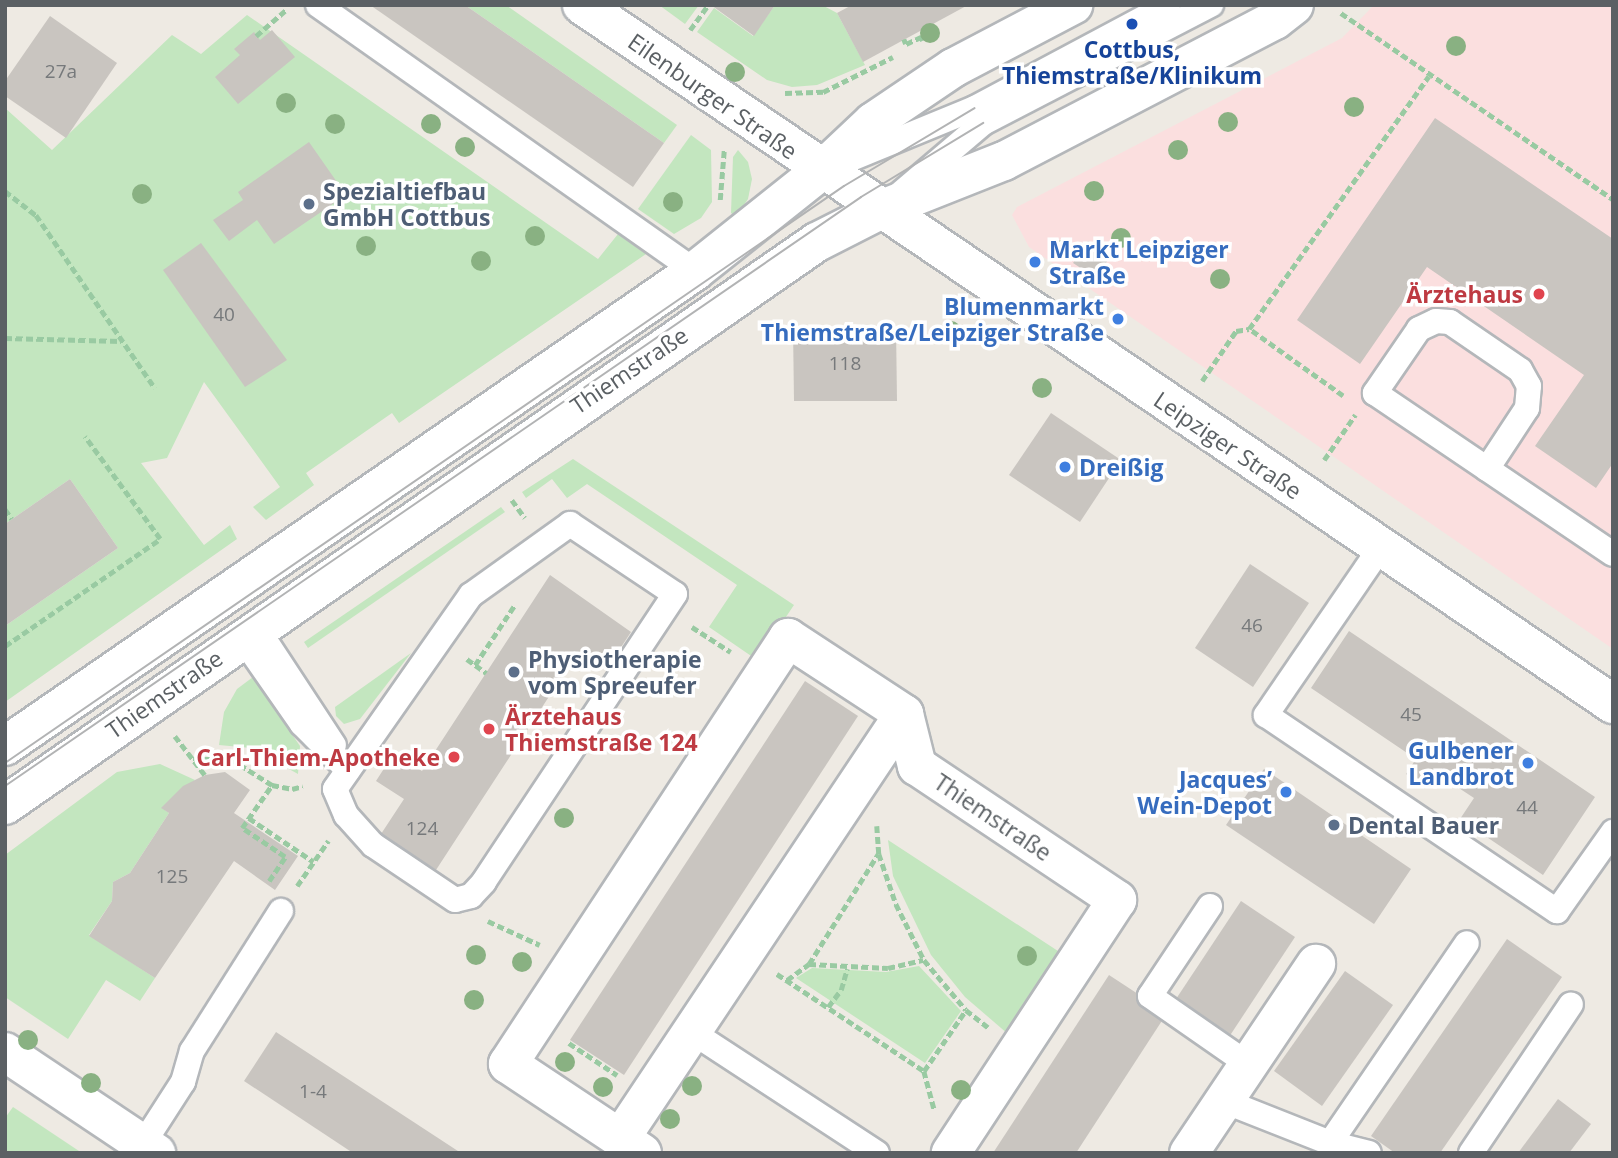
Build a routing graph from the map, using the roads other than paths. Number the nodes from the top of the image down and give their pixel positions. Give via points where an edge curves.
1 (318, 5) edge
2 (582, 5) edge
3 (1073, 5) edge
4 (1168, 5) edge
5 (1211, 5) edge
6 (1294, 5) edge
7 (833, 178) junction
8 (880, 210) junction
9 (695, 271) junction
10 (1487, 469) junction
11 (1381, 547) junction
12 (1613, 554) edge
13 (249, 633) junction
14 (1613, 704) edge
15 (904, 714) junction
16 (5, 746) edge
17 (348, 770) junction
18 (5, 805) edge
19 (1613, 832) edge
20 (1209, 906) dead end
21 (281, 911) road end
22 (1466, 943) dead end
23 (1316, 964) dead end
24 (1571, 1004) dead end
25 (692, 1032) junction
26 (5, 1052) edge
27 (1248, 1064) junction
28 (1224, 1101) junction
29 (944, 1136) edge
30 (1330, 1143) junction
31 (631, 1146) edge
32 (141, 1147) edge
33 (877, 1153) edge
34 (1189, 1153) edge
35 (1369, 1153) edge
36 (1471, 1153) edge

1 - 9 lane
2 - 7 street, Eilenburger Straße
3 - 7 street, Thiemstraße via 953,68 873,122
4 - 7 lane
5 - 8 lane via 983,123
6 - 8 street, Thiemstraße via 1275,20 1004,161
7 - 8 street, Leipziger Straße
7 - 9 street, Thiemstraße
8 - 11 street, Leipziger Straße
8 - 13 street, Thiemstraße via 817,242
9 - 16 street, Thiemstraße
10 - 10 lane via 1375,393 1419,329 1436,321 1450,321 1520,370 1529,386 1527,408
10 - 12 lane
11 - 14 street, Leipziger Straße
11 - 19 lane via 1266,715 1556,911
13 - 17 lane via 302,724
13 - 17 lane via 318,701
13 - 18 street, Thiemstraße
15 - 25 street
15 - 29 street, Thiemstraße via 917,766 1117,900 1018,1050
15 - 31 street via 788,638 508,1065
17 - 17 lane via 335,789 346,815 373,845 455,900 471,897 675,594 570,524 471,595
20 - 27 lane via 1150,996
21 - 32 lane via 192,1051 183,1082
22 - 30 lane
23 - 27 street
24 - 36 lane
25 - 31 street via 649,1096
25 - 33 lane
26 - 32 street
27 - 28 street
28 - 30 lane
28 - 34 street
30 - 35 lane

